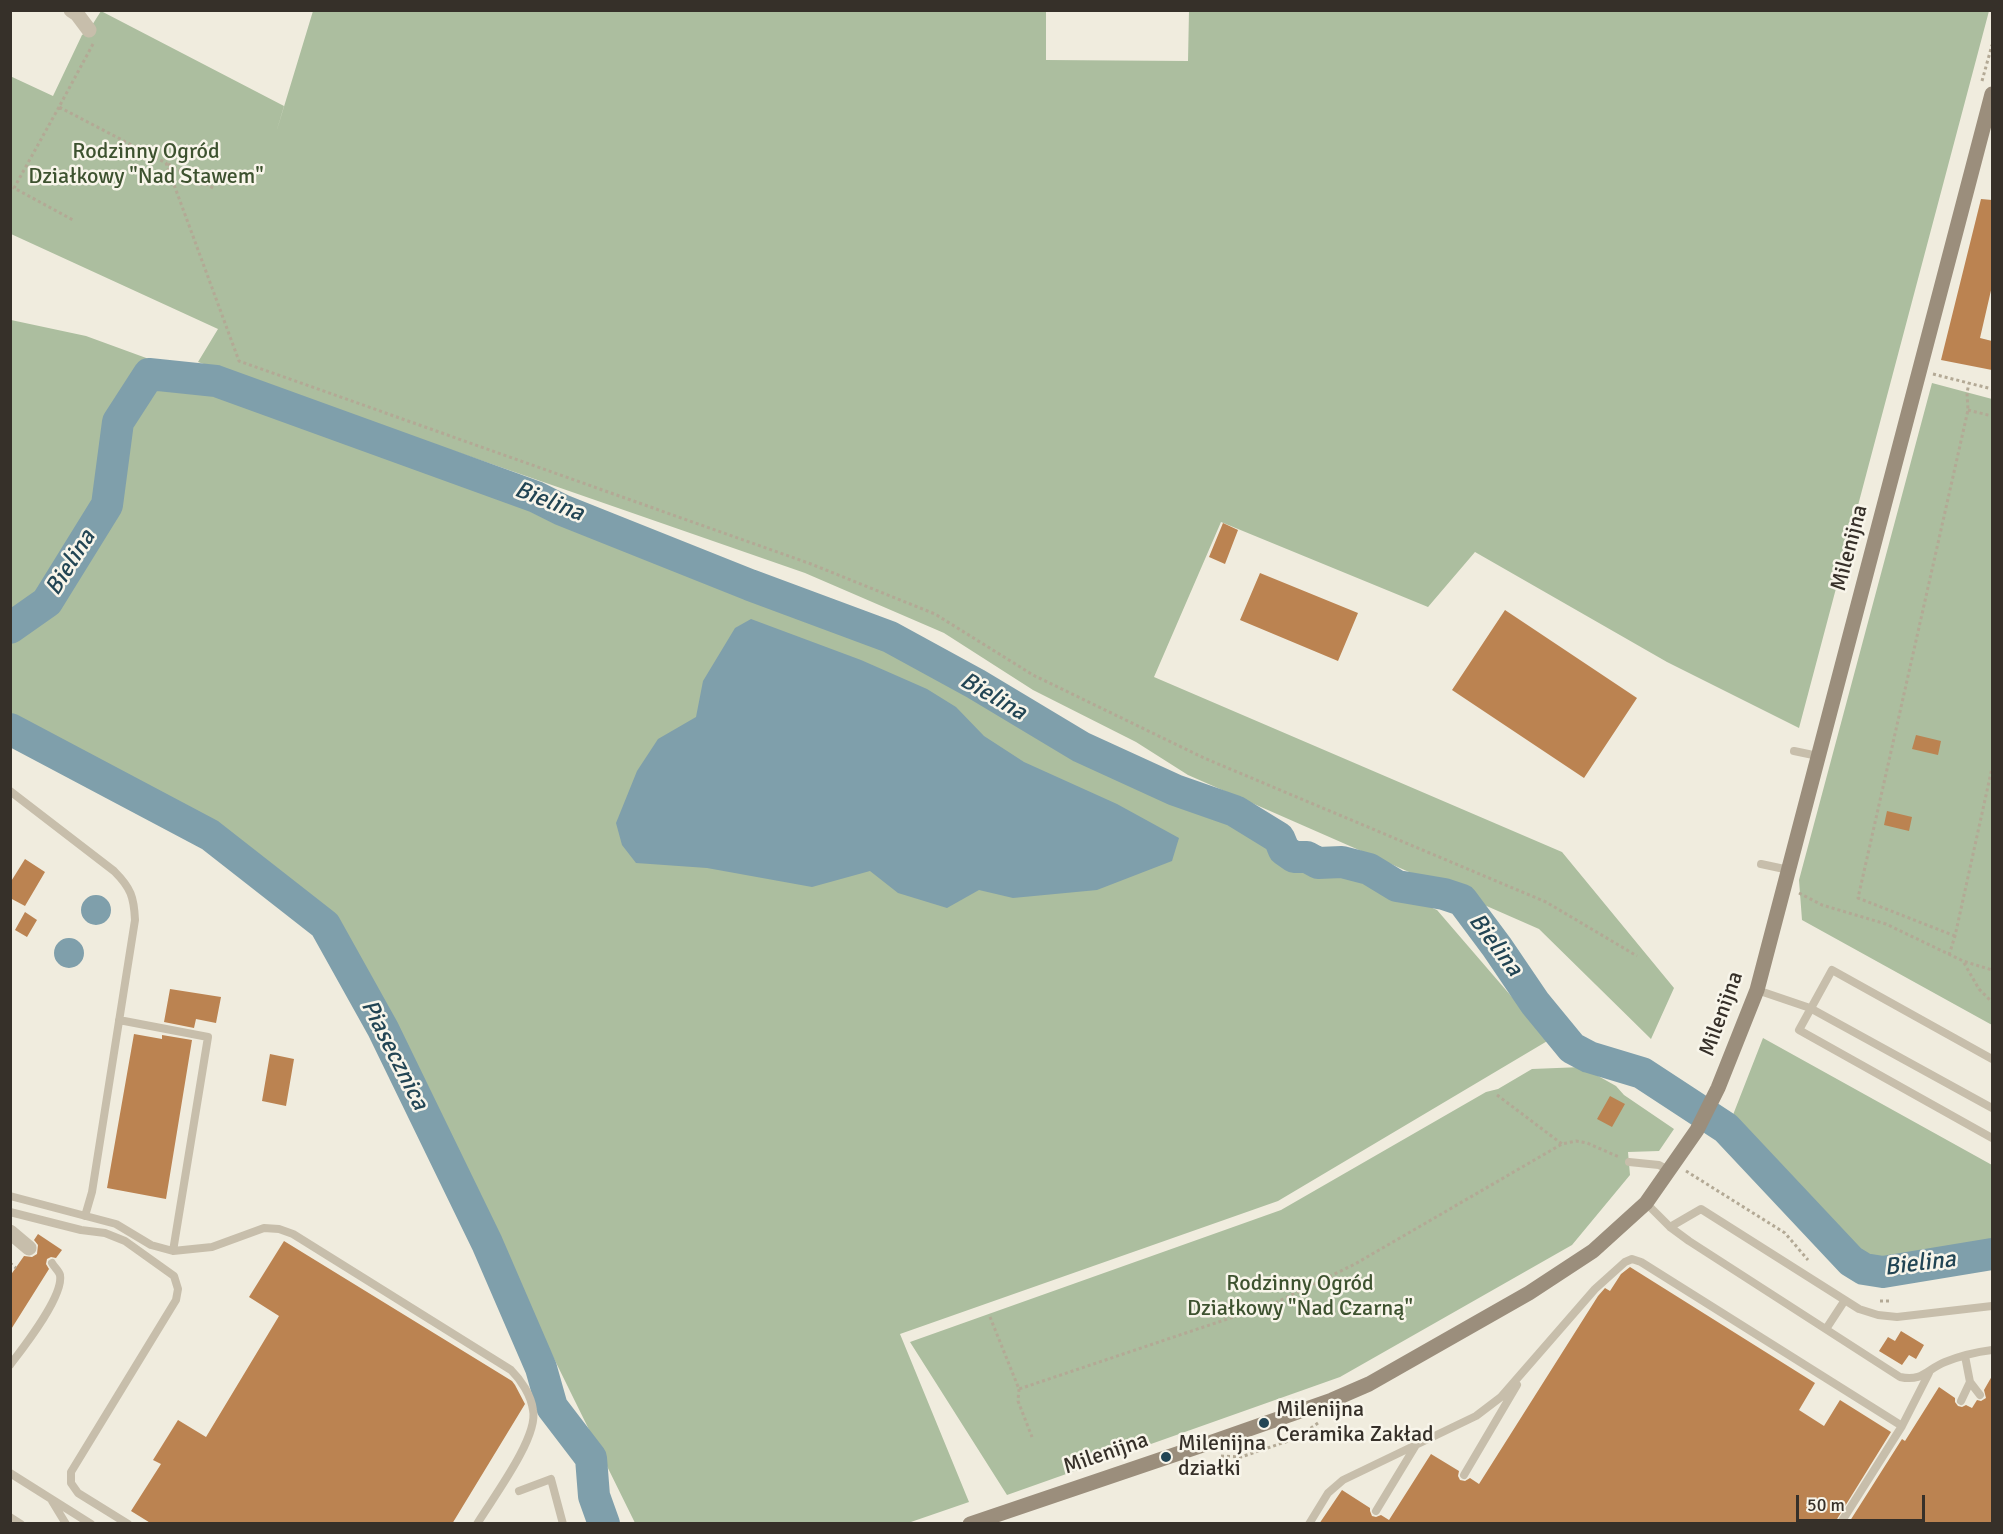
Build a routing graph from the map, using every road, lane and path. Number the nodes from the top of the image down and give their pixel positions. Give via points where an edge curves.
1 (77, 12) edge
2 (89, 30) joint
3 (1992, 94) edge
4 (59, 107) junction
5 (166, 163) junction
6 (215, 189) dead end
7 (73, 220) dead end
8 (1920, 370) junction
9 (1969, 383) junction
10 (1992, 389) edge
11 (1968, 410) junction
12 (1992, 416) edge
13 (1794, 751) dead end
14 (1818, 756) junction
15 (1992, 768) edge
16 (10, 791) edge
17 (1761, 864) dead end
18 (1787, 877) junction
19 (1955, 936) junction
20 (1949, 955) junction
21 (1637, 956) dead end
22 (1963, 961) junction
23 (1992, 970) edge
24 (1757, 990) junction
25 (1992, 1002) edge
26 (1810, 1008) junction
27 (119, 1020) junction
28 (1992, 1059) edge
29 (1497, 1095) dead end
30 (1992, 1108) edge
31 (1992, 1138) edge
32 (1562, 1144) junction
33 (1629, 1162) joint
34 (1677, 1170) junction
35 (10, 1196) edge
36 (1646, 1203) junction
37 (10, 1212) edge
38 (85, 1216) junction
39 (1670, 1227) junction
40 (10, 1232) edge
41 (29, 1248) dead end
42 (173, 1251) junction
43 (10, 1263) edge
44 (52, 1263) dead end
45 (1813, 1266) dead end
46 (16, 1268) dead end
47 (1845, 1300) junction
48 (1873, 1301) dead end
49 (1889, 1301) dead end
50 (1992, 1306) edge
51 (990, 1317) dead end
52 (1826, 1329) junction
53 (1992, 1350) edge
54 (1965, 1356) junction
55 (10, 1365) edge
56 (1529, 1365) junction
57 (1929, 1373) junction
58 (1970, 1382) junction
59 (1019, 1389) junction
60 (1980, 1395) dead end
61 (1961, 1401) dead end
62 (1902, 1426) junction
63 (1032, 1437) dead end
64 (1416, 1444) junction
65 (10, 1473) edge
66 (1464, 1474) dead end
67 (519, 1491) dead end
68 (51, 1499) junction
69 (1376, 1511) dead end
70 (10, 1517) edge
71 (21, 1524) edge
72 (66, 1524) edge
73 (91, 1524) edge
74 (128, 1524) edge
75 (477, 1524) edge
76 (563, 1524) edge
77 (970, 1524) edge
78 (1309, 1524) edge
79 (1840, 1524) edge

1 - 2 street
2 - 4 path via 93,44
3 - 8 street, Milenijna
4 - 5 path
4 - 7 path via 14,188
5 - 6 path
5 - 21 path via 239,361 811,564 934,614 1033,675 1182,748 1546,903
8 - 9 path
8 - 14 street, Milenijna
9 - 10 path
9 - 11 path
11 - 12 path
11 - 19 path via 1858,898
13 - 14 lane
14 - 18 street, Milenijna
15 - 19 path
16 - 27 lane via 127,884 134,901 135,920
17 - 18 lane
18 - 20 path via 1822,906 1886,924
18 - 24 street, Milenijna
19 - 20 path
20 - 22 path
22 - 23 path
22 - 25 path via 1979,989
24 - 26 lane
24 - 34 street, Milenijna via 1718,1088
26 - 28 lane via 1832,970
26 - 30 lane
26 - 31 lane via 1798,1030
27 - 38 lane
27 - 42 lane via 208,1036
29 - 32 path
32 - 33 path via 1587,1143
32 - 59 path via 1355,1263 1275,1303
33 - 34 lane
34 - 36 street, Milenijna
34 - 45 path via 1785,1233
35 - 38 lane
36 - 39 lane
36 - 77 street, Milenijna via 1574,1264 1369,1384
37 - 74 lane via 105,1233 125,1241 174,1276 176,1300 70,1473 78,1493
38 - 42 lane via 116,1224 151,1245
39 - 47 lane via 1701,1209
39 - 52 lane
40 - 41 street
42 - 75 lane via 212,1247 264,1228 279,1229 511,1370 521,1381 533,1410 533,1427
43 - 46 path
44 - 55 lane via 60,1274 59,1286 43,1321
47 - 50 lane via 1859,1309 1898,1317
47 - 52 lane
48 - 49 path
51 - 59 path
52 - 57 lane via 1900,1377 1910,1379
53 - 54 lane
54 - 57 lane via 1941,1363
54 - 58 lane
56 - 62 lane via 1595,1288 1632,1259
56 - 64 lane via 1501,1397 1476,1416
56 - 66 lane
57 - 62 lane
58 - 60 lane
58 - 61 lane
59 - 63 path via 1018,1401
62 - 79 lane
64 - 69 lane
64 - 78 lane via 1343,1480 1328,1493
65 - 68 lane
67 - 76 lane via 551,1479
68 - 72 lane
68 - 73 lane
70 - 71 lane

